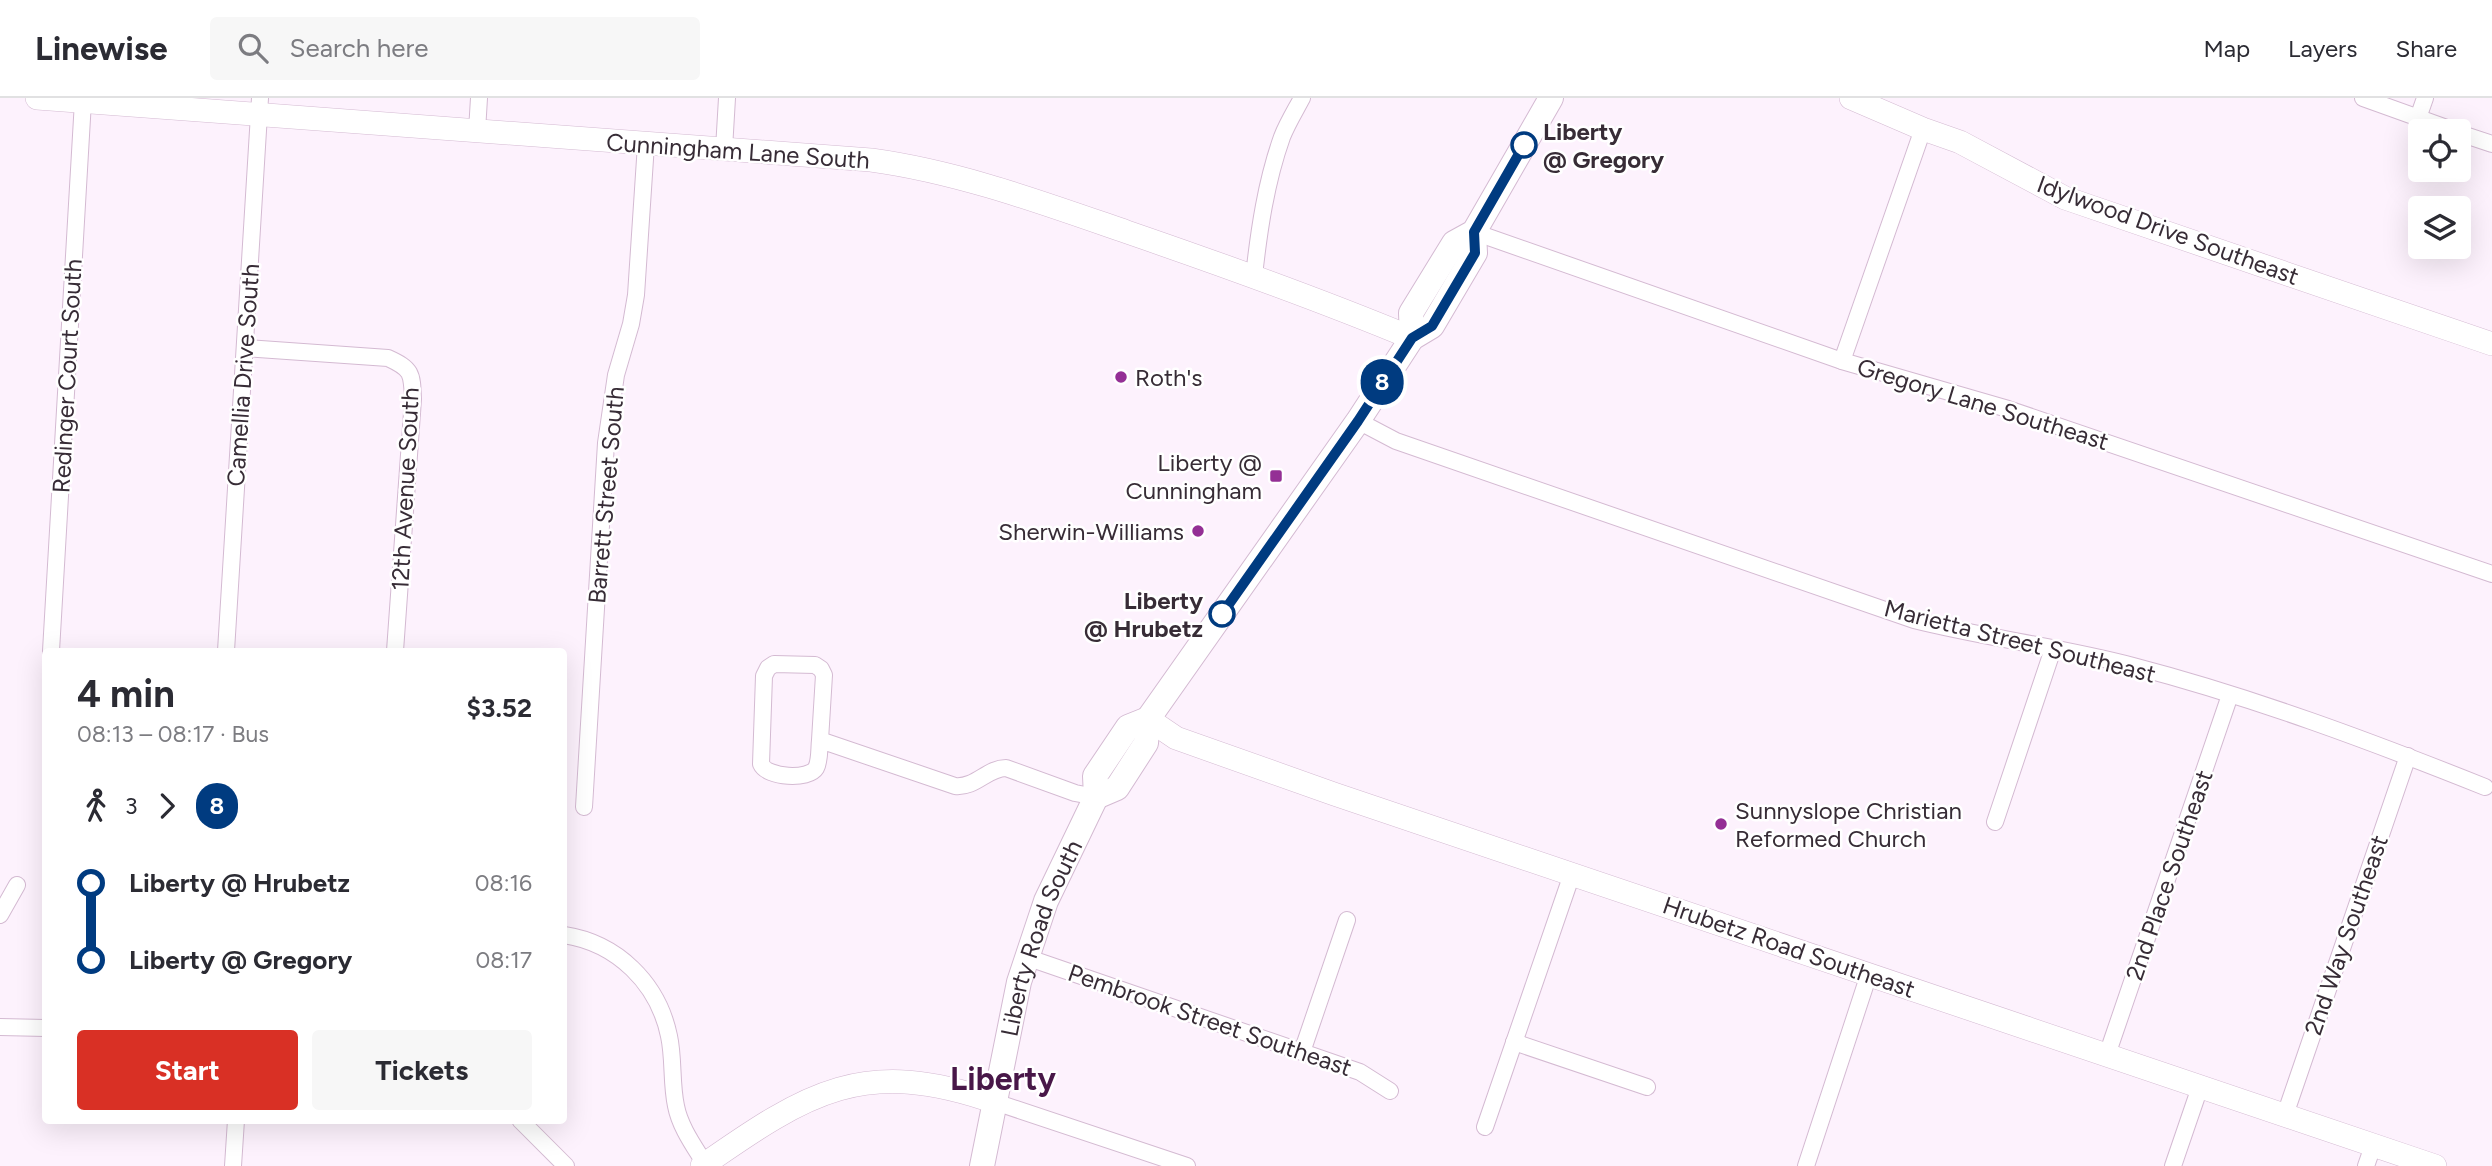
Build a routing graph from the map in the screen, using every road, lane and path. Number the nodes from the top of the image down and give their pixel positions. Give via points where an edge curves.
1 (37, 98) edge
2 (479, 98) edge
3 (727, 98) edge
4 (1301, 98) edge
5 (1551, 98) edge
6 (1851, 98) edge
7 (2362, 98) edge
8 (2425, 98) edge
9 (83, 102) junction
10 (259, 106) edge
11 (2418, 118) joint
12 (1923, 129) junction
13 (477, 131) junction
14 (2471, 137) edge
15 (646, 144) junction
16 (2492, 144) edge
17 (724, 149) junction
18 (1474, 232) junction
19 (1254, 276) junction
20 (1412, 338) junction
21 (2492, 344) edge
22 (245, 348) junction
23 (1842, 361) junction
24 (1358, 421) junction
25 (2492, 574) edge
26 (51, 648) edge
27 (226, 648) edge
28 (396, 648) edge
29 (2053, 649) junction
30 (2230, 695) junction
31 (1148, 719) junction
32 (820, 740) junction
33 (2408, 756) junction
34 (2485, 787) dead end
35 (1096, 797) junction
36 (584, 807) dead end
37 (1996, 822) dead end
38 (1572, 874) junction
39 (17, 885) dead end
40 (0, 915) edge
41 (1347, 920) dead end
42 (567, 935) edge
43 (1026, 957) junction
44 (1869, 974) junction
45 (0, 1027) edge
46 (42, 1028) edge
47 (1514, 1042) junction
48 (1302, 1052) junction
49 (2108, 1055) junction
50 (1647, 1087) dead end
51 (2200, 1087) junction
52 (1390, 1091) dead end
53 (995, 1102) junction
54 (2284, 1115) junction
55 (236, 1124) edge
56 (524, 1124) edge
57 (1485, 1127) dead end
58 (2369, 1156) edge
59 (704, 1165) edge
60 (233, 1166) edge
61 (566, 1166) edge
62 (982, 1166) edge
63 (1186, 1166) edge
64 (1806, 1166) edge
65 (2173, 1166) edge
66 (2435, 1166) edge

1 - 9 street, Cunningham Lane South
2 - 13 street
3 - 17 street
4 - 19 street via 1282,135 1269,183
5 - 18 main road, Liberty Road South
6 - 12 street, Idylwood Drive Southeast
7 - 11 street
8 - 11 street
9 - 10 street, Cunningham Lane South
9 - 26 street, Redinger Court South
10 - 13 street, Cunningham Lane South
10 - 22 street, Camellia Drive South
12 - 21 street, Idylwood Drive Southeast via 1973,148 2065,198
12 - 23 street
13 - 15 street, Cunningham Lane South
14 - 16 street
15 - 17 street, Cunningham Lane South
15 - 36 street, Barrett Street South via 636,295 616,375 606,443
17 - 19 street, Cunningham Lane South via 871,160 941,173
18 - 20 main road, Liberty Road South via 1475,253 1432,326
18 - 23 street, Gregory Lane Southeast
19 - 20 street, Cunningham Lane South
20 - 24 main road, Liberty Road South
22 - 27 street, Camellia Drive South
22 - 28 street, 12th Avenue South via 388,358 404,365 412,376
23 - 25 street, Gregory Lane Southeast via 2008,409
24 - 29 street, Marietta Street Southeast via 1396,441 1914,620
24 - 31 main road, Liberty Road South
29 - 30 street, Marietta Street Southeast
29 - 37 street
30 - 33 street, Marietta Street Southeast
30 - 49 street, 2nd Place Southeast
31 - 35 main road, Liberty Road South via 1146,743 1117,788
31 - 38 street, Hrubetz Road Southeast via 1176,738
32 - 32 street via 821,669 774,664 764,676 764,771 813,772 818,766
32 - 35 street via 955,786 975,783 997,768 1006,768
33 - 34 street, Marietta Street Southeast
33 - 54 street, 2nd Way Southeast
35 - 43 main road, Liberty Road South via 1057,875
38 - 44 street, Hrubetz Road Southeast
38 - 47 street
39 - 40 street
41 - 48 street
42 - 59 street via 606,948 631,965 656,1000 669,1036 676,1107
43 - 48 street, Pembrook Street Southeast
43 - 53 main road, Liberty Road South
44 - 49 street, Hrubetz Road Southeast
44 - 64 street
45 - 46 street
47 - 50 street
47 - 57 street
48 - 52 street, Pembrook Street Southeast via 1360,1072
49 - 51 street, Hrubetz Road Southeast
51 - 54 street, Hrubetz Road Southeast
51 - 65 street
53 - 59 street via 918,1082 855,1084 803,1101
53 - 62 main road, Liberty Road South
53 - 63 street
54 - 58 street, Hrubetz Road Southeast
55 - 60 street
56 - 61 street
58 - 66 street, Hrubetz Road Southeast

